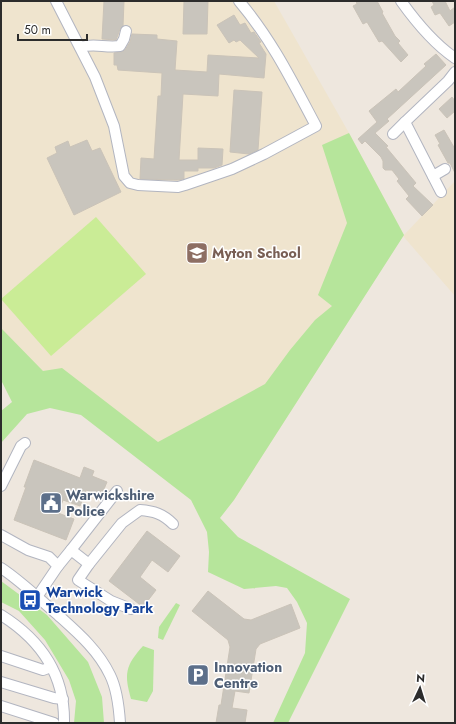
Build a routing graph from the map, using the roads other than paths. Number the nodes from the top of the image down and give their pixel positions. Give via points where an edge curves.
1 (239, 1) edge
2 (401, 1) edge
3 (59, 2) edge
4 (126, 31) dead end
5 (80, 47) junction
6 (455, 58) edge
7 (455, 72) edge
8 (405, 122) junction
9 (393, 134) dead end
10 (445, 169) dead end
11 (433, 176) junction
12 (441, 192) dead end
13 (25, 443) dead end
14 (1, 486) edge
15 (117, 491) dead end
16 (174, 524) dead end
17 (1, 535) edge
18 (71, 550) junction
19 (89, 564) junction
20 (58, 566) junction
21 (1, 568) edge
22 (37, 596) junction
23 (131, 609) dead end
24 (1, 615) edge
25 (1, 656) edge
26 (51, 667) junction
27 (1, 682) edge
28 (63, 699) junction
29 (1, 706) edge
30 (54, 723) edge
31 (64, 723) edge
32 (120, 723) edge

1 - 5 street via 276,51 316,126 232,169 178,188 141,186 127,181 122,170 113,123
2 - 6 street via 426,32
3 - 5 street
4 - 5 street via 120,46 90,44
7 - 8 street via 448,82
8 - 9 street
8 - 11 street
10 - 11 street
11 - 12 street
13 - 14 street via 21,446
15 - 18 street
16 - 19 street via 159,513 140,510 122,523
17 - 20 street via 28,550 49,557
18 - 19 street
18 - 20 street
19 - 23 street via 78,580 111,601
20 - 22 street
21 - 22 street
22 - 32 street via 85,639 106,666 114,688
24 - 26 street via 31,639
25 - 26 street via 43,670
26 - 28 street
27 - 28 street
28 - 31 street
29 - 30 street

